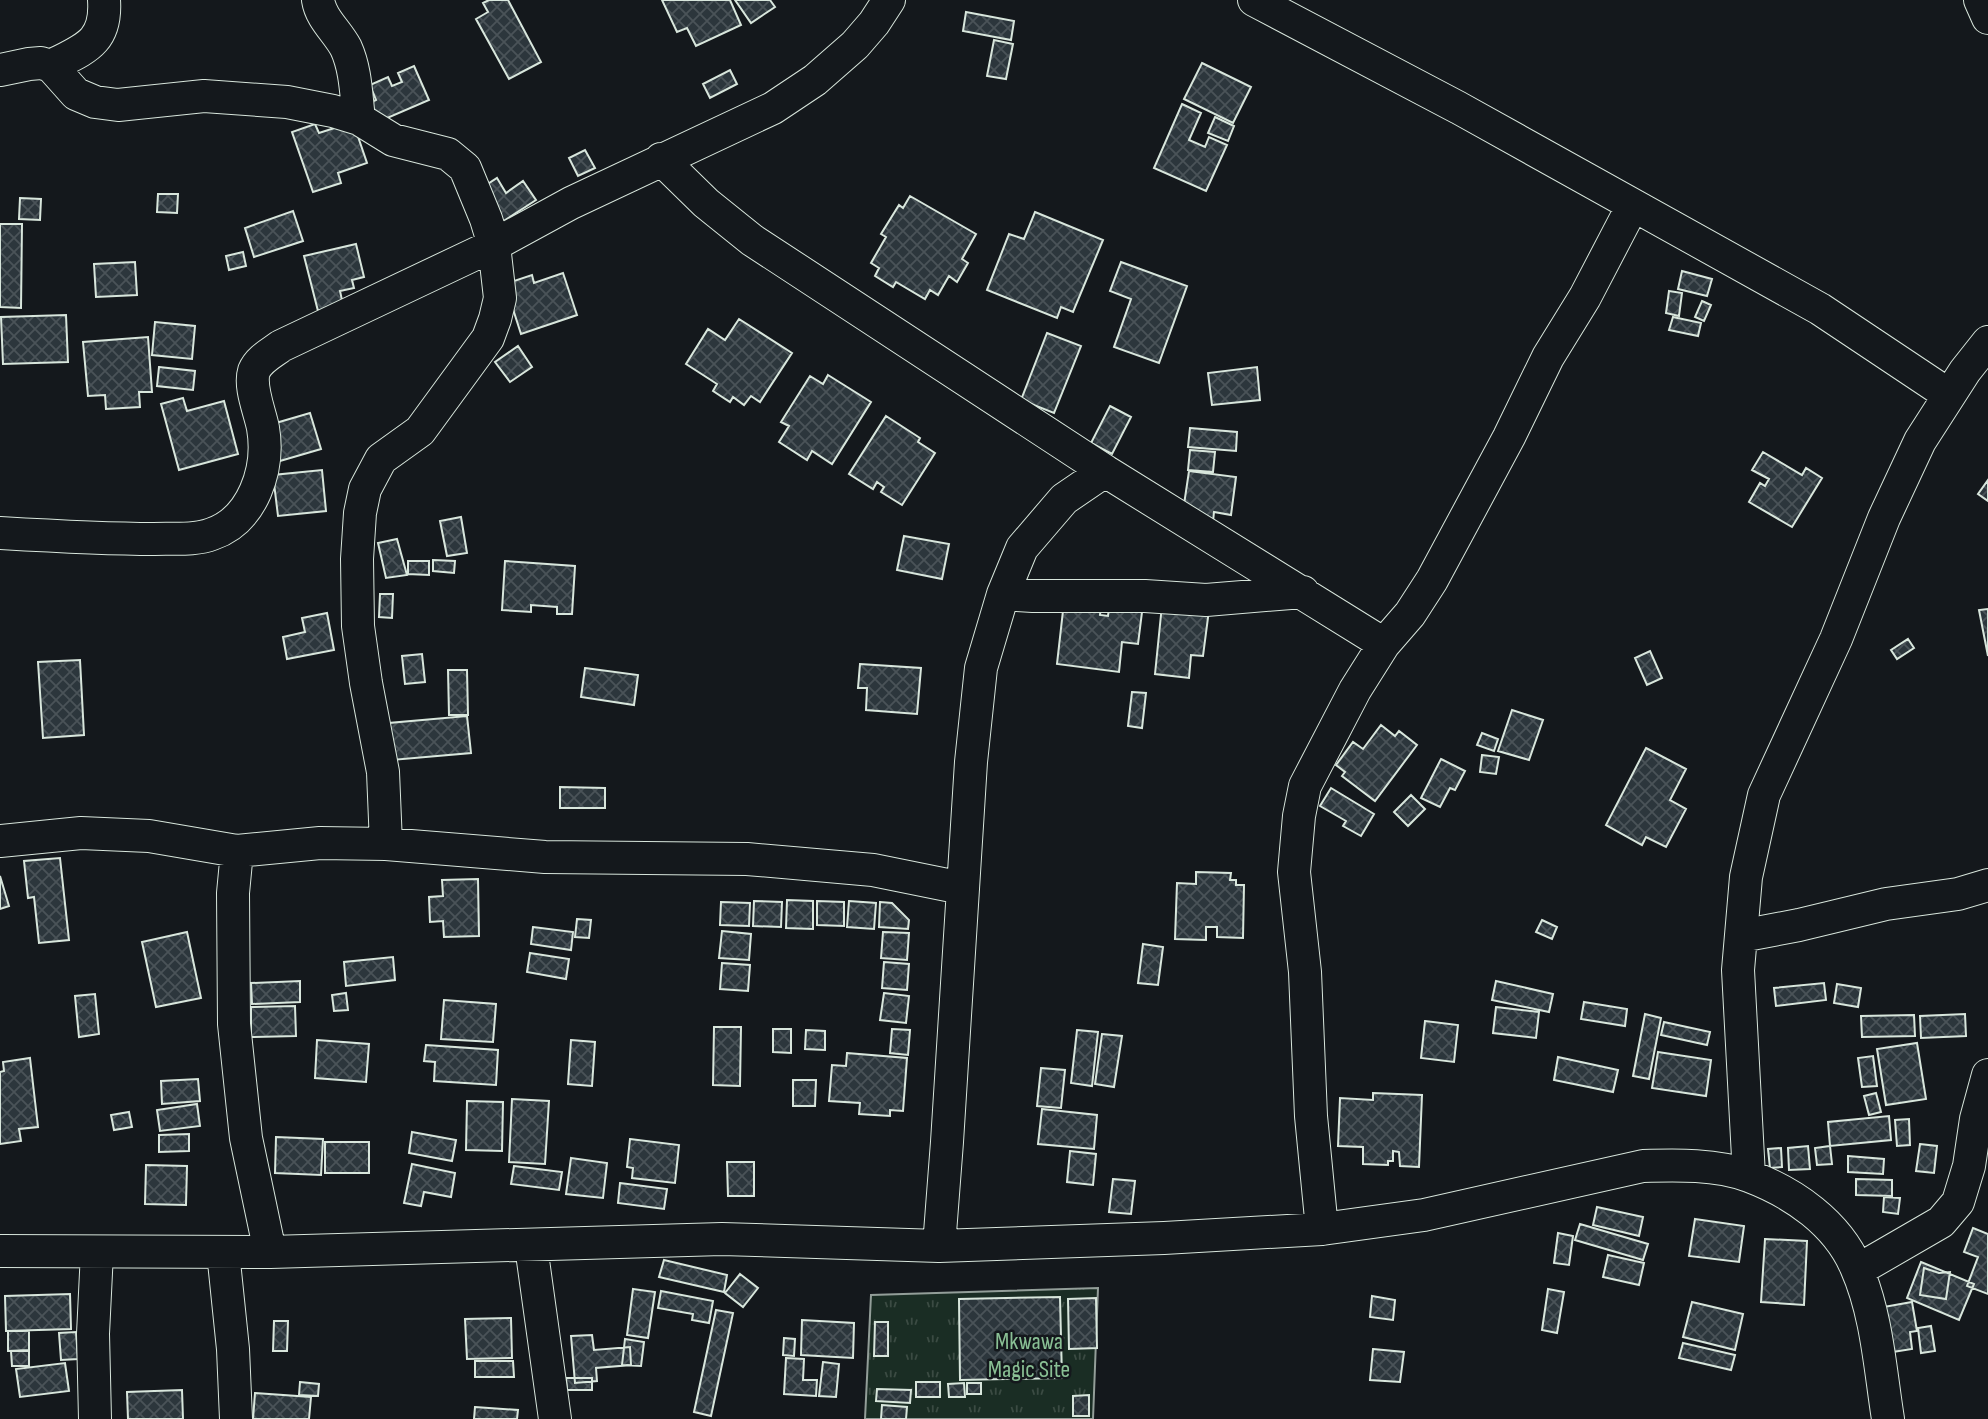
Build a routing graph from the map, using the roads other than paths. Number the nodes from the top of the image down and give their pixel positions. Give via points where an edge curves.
1 (104, 0) edge
2 (318, 0) edge
3 (889, 0) edge
4 (1254, 0) edge
5 (1980, 0) edge
6 (1988, 18) edge
7 (51, 66) junction
8 (0, 70) edge
9 (359, 119) junction
10 (661, 159) junction
11 (1633, 205) junction
12 (494, 246) junction
13 (1988, 342) edge
14 (1950, 395) junction
15 (1105, 471) junction
16 (0, 533) edge
17 (1303, 592) junction
18 (1003, 594) junction
19 (1384, 644) junction
20 (0, 841) edge
21 (386, 844) junction
22 (237, 851) junction
23 (1988, 886) edge
24 (962, 888) junction
25 (1741, 936) junction
26 (1988, 1075) edge
27 (1749, 1176) junction
28 (1322, 1228) junction
29 (531, 1246) junction
30 (939, 1246) junction
31 (0, 1251) edge
32 (97, 1252) junction
33 (223, 1252) junction
34 (270, 1252) junction
35 (1858, 1270) junction
36 (95, 1419) edge
37 (236, 1419) edge
38 (555, 1419) edge
39 (1888, 1419) edge

1 - 7 street via 102,29 94,43
2 - 9 street via 351,62
3 - 10 street via 855,45 815,80 773,108
4 - 11 street
5 - 6 street
7 - 8 street via 41,63
7 - 9 street via 76,94 94,102 241,97 287,102
9 - 12 street via 393,140 460,161
10 - 12 street
10 - 15 street via 752,240
11 - 14 street via 1820,309
11 - 19 street via 1432,580
12 - 16 street via 281,346 260,361 253,373 264,432 257,491 245,512 227,528 193,538
12 - 21 street via 500,298 488,338 420,431 381,459 365,488 360,513 358,626 383,772
13 - 14 street
14 - 25 street via 1920,441 1884,518 1836,639 1764,795 1746,877
15 - 17 street
15 - 18 street via 1064,499 1022,548
17 - 18 street via 1206,600
17 - 19 street
18 - 24 street via 981,668
19 - 28 street via 1306,786 1298,816 1294,872
20 - 22 street via 126,834
21 - 22 street via 320,843
21 - 24 street via 545,858 747,859 834,865
22 - 34 street via 234,1024 246,1138
23 - 25 street
24 - 30 street
25 - 27 street via 1738,970
26 - 35 street via 1958,1202 1941,1222
27 - 28 street via 1713,1168 1643,1166 1424,1215
27 - 35 street via 1820,1217
28 - 30 street
29 - 30 street via 722,1239
29 - 34 street
29 - 38 street
31 - 32 street
32 - 33 street
32 - 36 street
33 - 34 street
33 - 37 street
35 - 39 street via 1874,1329

